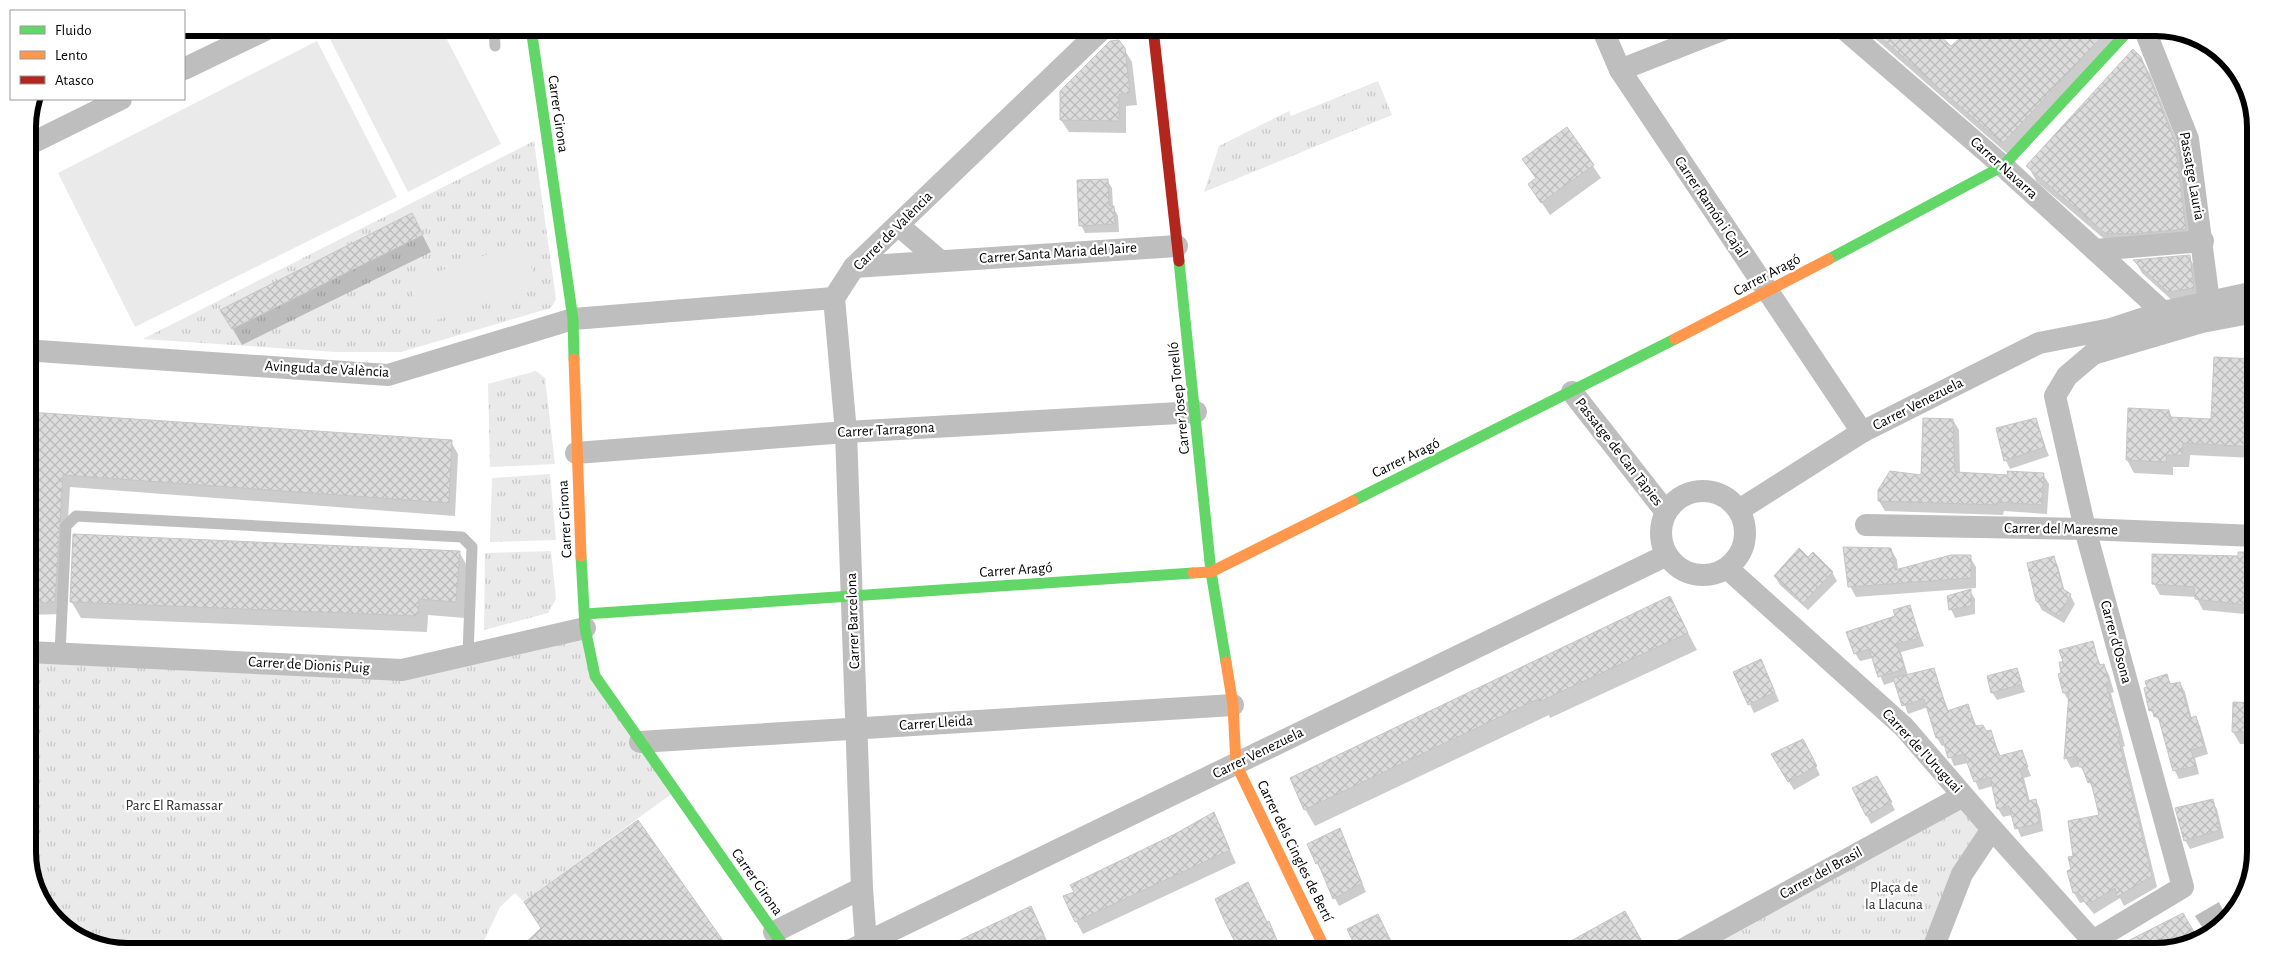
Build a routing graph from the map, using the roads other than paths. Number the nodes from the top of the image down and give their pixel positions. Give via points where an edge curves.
1 (252, 36) edge
2 (494, 36) edge
3 (532, 36) edge
4 (1095, 36) edge
5 (1155, 36) edge
6 (1605, 36) edge
7 (1707, 36) edge
8 (1852, 36) edge
9 (2124, 36) edge
10 (2147, 36) edge
11 (495, 46) dead end
12 (185, 68) edge
13 (1620, 70) junction
14 (119, 100) edge
15 (36, 141) edge
16 (2003, 166) junction
17 (898, 224) junction
18 (2202, 241) junction
19 (1177, 246) junction
20 (2095, 250) junction
21 (939, 260) junction
22 (854, 268) junction
23 (1768, 292) junction
24 (2247, 294) edge
25 (834, 298) junction
26 (2209, 302) junction
27 (2163, 312) junction
28 (2247, 314) edge
29 (573, 319) junction
30 (2111, 330) junction
31 (36, 351) edge
32 (2093, 354) junction
33 (1572, 392) junction
34 (1196, 412) junction
35 (846, 432) junction
36 (1862, 432) junction
37 (576, 453) junction
38 (1739, 510) junction
39 (1666, 512) junction
40 (1866, 525) dead end
41 (2085, 529) junction
42 (2247, 536) edge
43 (1667, 555) junction
44 (1727, 568) junction
45 (1210, 572) junction
46 (852, 597) junction
47 (585, 621) junction
48 (36, 652) edge
49 (60, 653) junction
50 (468, 654) junction
51 (1233, 705) junction
52 (856, 728) junction
53 (640, 742) junction
54 (1236, 764) junction
55 (1963, 796) junction
56 (1992, 829) junction
57 (862, 888) junction
58 (774, 932) junction
59 (781, 943) edge
60 (858, 943) edge
61 (866, 943) edge
62 (1322, 943) edge
63 (1696, 943) edge
64 (1935, 943) edge
65 (2092, 943) edge
66 (2099, 943) edge

1 - 12 street
2 - 11 lane
3 - 29 street, Carrer Girona
4 - 17 street, Carrer de València
5 - 19 street, Carrer Josep Torelló
6 - 13 street, Carrer Ramón i Cajal
7 - 13 street
8 - 16 street, Carrer Navarra
9 - 16 street, Carrer Aragó
10 - 18 street, Passatge Lauria via 2188,139
13 - 23 street, Carrer Ramón i Cajal
14 - 15 street
16 - 20 street, Carrer Navarra
16 - 23 street, Carrer Aragó
17 - 21 street
17 - 22 street, Carrer de València
18 - 20 street
18 - 26 street, Passatge Lauria
19 - 21 street, Carrer Santa Maria del Jaire
19 - 34 street, Carrer Josep Torelló
20 - 27 street, Carrer Navarra
21 - 22 street, Carrer Santa Maria del Jaire
22 - 25 street, Carrer de València
23 - 33 street, Carrer Aragó
23 - 36 street, Carrer Ramón i Cajal
24 - 26 street, Carrer Venezuela
25 - 29 street
25 - 35 street, Carrer Barcelona
26 - 27 street, Carrer Venezuela
27 - 30 street, Carrer Venezuela
28 - 32 street via 2202,322
29 - 31 street, Avinguda de València via 388,375
29 - 37 street, Carrer Girona
30 - 32 street
30 - 36 street, Carrer Venezuela via 2039,343
32 - 41 street, Carrer d'Osona via 2066,376 2055,396
33 - 39 street, Passatge de Can Tàpies
33 - 45 street, Carrer Aragó
34 - 35 street, Carrer Tarragona
34 - 45 street, Carrer Josep Torelló
35 - 37 street, Carrer Tarragona
35 - 46 street, Carrer Barcelona
36 - 38 street, Carrer Venezuela
37 - 47 street, Carrer Girona
38 - 39 street via 1725,496 1712,491 1696,491 1683,496
38 - 44 street via 1745,524 1745,538 1740,553
39 - 43 street via 1662,540
40 - 41 street, Carrer del Maresme
41 - 42 street, Carrer del Maresme
41 - 66 street, Carrer d'Osona via 2183,886
43 - 44 street via 1682,569 1697,574 1710,575
43 - 54 street, Carrer Venezuela
44 - 55 street, Carrer de l'Uruguai via 1904,727
45 - 46 street, Carrer Aragó
45 - 51 street, Carrer Josep Torelló
46 - 47 street, Carrer Aragó
46 - 52 street, Carrer Barcelona
47 - 50 street, Carrer de Dionis Puig
47 - 53 street, Carrer Girona via 595,676
48 - 49 street, Carrer de Dionis Puig
49 - 50 street, Carrer de Dionis Puig via 402,670
49 - 50 lane via 66,526 76,516 462,537 472,547
51 - 52 street, Carrer Lleida
51 - 54 street, Carrer Josep Torelló
52 - 53 street, Carrer Lleida
52 - 57 street, Carrer Barcelona
53 - 58 street, Carrer Girona
54 - 61 street, Carrer Venezuela
54 - 62 street, Carrer dels Cingles de Bertí
55 - 56 street, Carrer de l'Uruguai
55 - 63 street, Carrer del Brasil
56 - 64 street via 1962,874
56 - 65 street, Carrer de l'Uruguai
57 - 58 street
57 - 60 street, Carrer Barcelona
58 - 59 street, Carrer Girona

